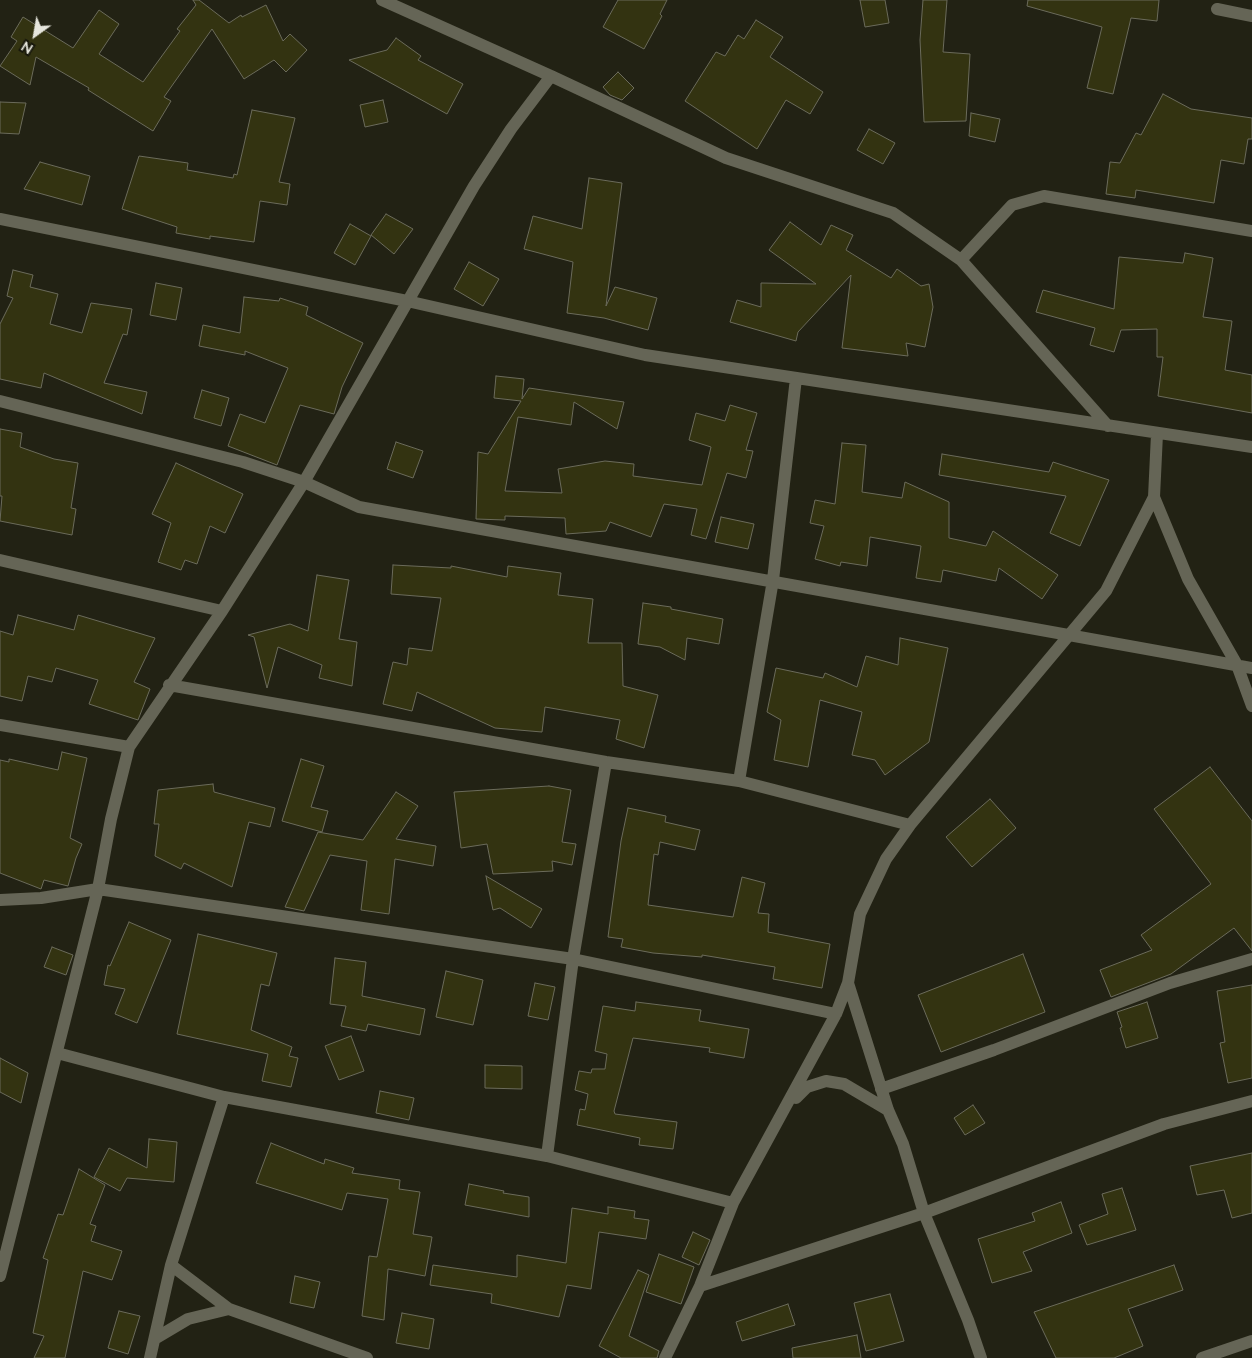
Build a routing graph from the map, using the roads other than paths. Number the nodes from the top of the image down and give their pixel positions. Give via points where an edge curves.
1 (382, 0) edge
2 (1217, 9) dead end
3 (1252, 16) edge
4 (551, 76) junction
5 (0, 219) edge
6 (1252, 231) edge
7 (961, 260) junction
8 (407, 301) junction
9 (796, 378) junction
10 (0, 401) edge
11 (1108, 426) junction
12 (1157, 434) junction
13 (1252, 447) edge
14 (304, 482) junction
15 (1154, 497) junction
16 (0, 560) edge
17 (773, 580) junction
18 (222, 611) junction
19 (1067, 636) junction
20 (1237, 665) junction
21 (1252, 668) edge
22 (169, 685) junction
23 (1252, 706) edge
24 (0, 725) edge
25 (129, 747) junction
26 (606, 762) junction
27 (739, 781) junction
28 (910, 825) junction
29 (98, 889) junction
30 (0, 900) edge
31 (573, 959) junction
32 (1252, 959) edge
33 (848, 983) junction
34 (836, 1014) junction
35 (57, 1052) junction
36 (881, 1089) junction
37 (224, 1097) junction
38 (1252, 1101) edge
39 (787, 1107) junction
40 (888, 1110) junction
41 (548, 1156) junction
42 (733, 1203) junction
43 (924, 1213) junction
44 (171, 1265) junction
45 (0, 1276) edge
46 (700, 1286) junction
47 (229, 1308) junction
48 (156, 1338) junction
49 (1252, 1341) edge
50 (150, 1358) edge
51 (367, 1358) edge
52 (665, 1358) edge
53 (982, 1358) edge
54 (1202, 1358) edge

1 - 4 street
2 - 3 street
4 - 7 street via 726,158 893,213
4 - 8 street via 474,186
5 - 8 street
6 - 7 street via 1044,196 1012,205
7 - 11 street
8 - 9 street via 645,355
8 - 14 street
9 - 11 street
9 - 17 street
10 - 14 street via 243,462
11 - 12 street
12 - 13 street
12 - 15 street
14 - 17 street via 359,507
14 - 18 street
15 - 19 street via 1106,591
15 - 20 street via 1188,579
16 - 18 street
17 - 19 street
17 - 27 street
18 - 22 street
19 - 20 street
19 - 28 street
20 - 21 street
20 - 23 street
22 - 25 street
22 - 26 street
24 - 25 street
25 - 29 street
26 - 27 street
26 - 31 street
27 - 28 street
28 - 33 street via 886,859 860,914
29 - 30 street via 42,898
29 - 31 street
29 - 35 street
31 - 34 street
31 - 41 street
32 - 36 street via 1170,983
33 - 34 street
33 - 36 street
34 - 39 street
35 - 37 street
35 - 45 street
36 - 40 street
37 - 41 street
37 - 44 street
38 - 43 street via 1164,1124
39 - 40 street via 807,1087 826,1081 844,1084
39 - 42 street
40 - 43 street via 903,1144
41 - 42 street
42 - 46 street
43 - 46 street
43 - 53 street
44 - 47 street
44 - 48 street
46 - 52 street
47 - 48 street via 188,1320
47 - 51 street
48 - 50 street
49 - 54 street

